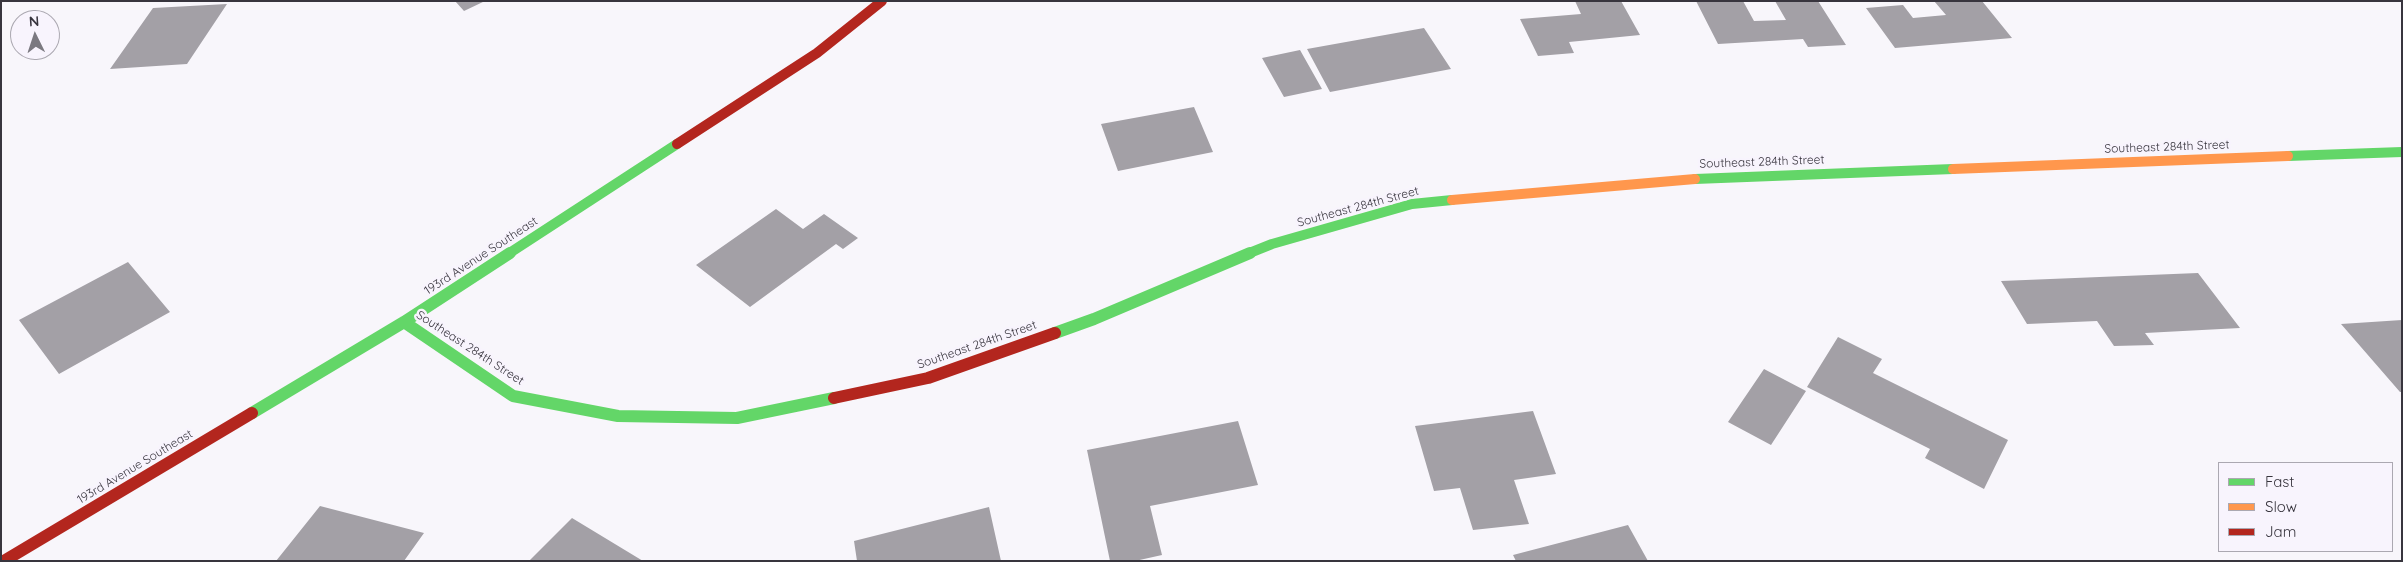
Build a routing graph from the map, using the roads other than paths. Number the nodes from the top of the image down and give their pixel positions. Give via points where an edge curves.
1 (882, 1) edge
2 (2402, 152) edge
3 (404, 322) junction
4 (4, 561) edge

1 - 3 street, 193rd Avenue Southeast via 817,54
2 - 3 street, Southeast 284th Street via 1670,180 1412,204 1272,244 1094,319 928,378 737,418 618,416 514,396
3 - 4 street, 193rd Avenue Southeast

